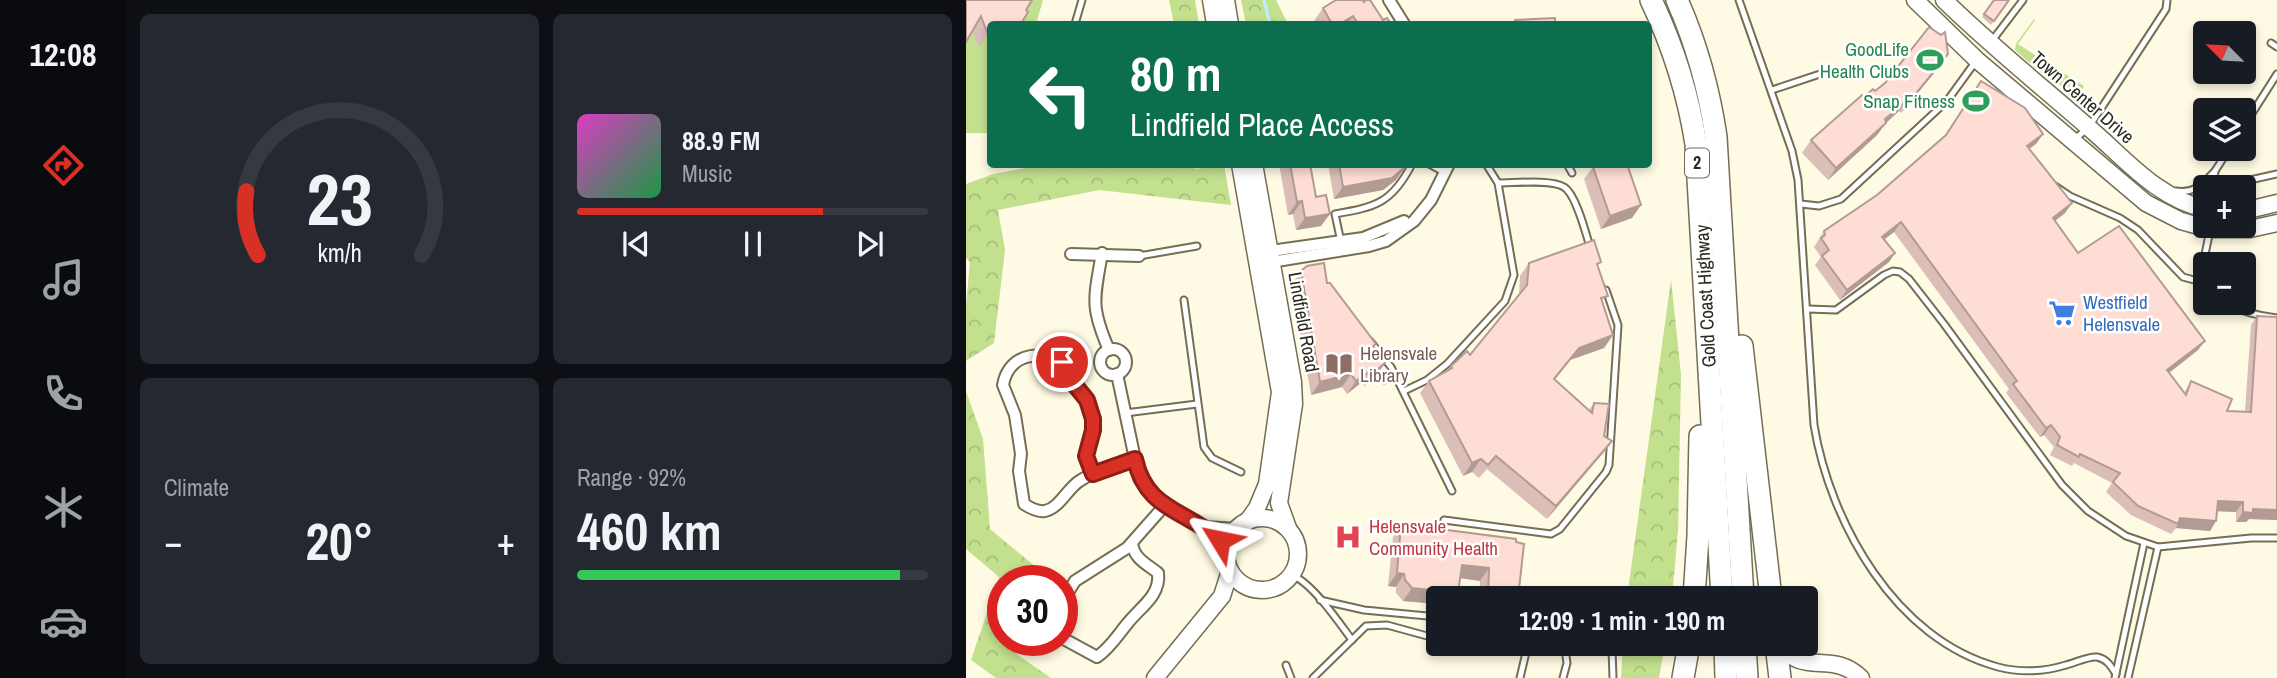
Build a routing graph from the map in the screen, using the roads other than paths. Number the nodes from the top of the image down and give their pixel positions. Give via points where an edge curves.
1 (1082, 0) edge
2 (1211, 0) edge
3 (1226, 0) edge
4 (1389, 0) edge
5 (1651, 0) edge
6 (1677, 0) edge
7 (1739, 0) edge
8 (1915, 0) edge
9 (1944, 0) edge
10 (2023, 0) edge
11 (2167, 0) edge
12 (1076, 21) edge
13 (1214, 21) edge
14 (1230, 21) edge
15 (1402, 21) edge
16 (1990, 43) junction
17 (1977, 60) junction
18 (1823, 73) dead end
19 (2277, 74) edge
20 (1772, 90) junction
21 (2256, 107) edge
22 (2090, 127) junction
23 (2073, 141) junction
24 (2221, 161) edge
25 (1241, 168) edge
26 (1254, 168) edge
27 (1410, 168) edge
28 (1489, 168) edge
29 (1569, 168) edge
30 (1448, 169) edge
31 (2215, 171) junction
32 (1572, 173) dead end
33 (2277, 174) edge
34 (2214, 175) edge
35 (2256, 179) edge
36 (1498, 183) junction
37 (2054, 185) edge
38 (2160, 188) junction
39 (2277, 203) edge
40 (1801, 204) junction
41 (2193, 205) edge
42 (2256, 208) edge
43 (2277, 223) edge
44 (2193, 224) edge
45 (2256, 228) edge
46 (1197, 246) dead end
47 (1342, 246) junction
48 (1591, 248) edge
49 (1102, 253) junction
50 (1071, 254) dead end
51 (1139, 256) joint
52 (1264, 258) junction
53 (2193, 279) edge
54 (1605, 287) edge
55 (1184, 300) dead end
56 (1726, 306) junction
57 (1808, 309) junction
58 (2256, 315) edge
59 (2277, 317) edge
60 (1707, 333) junction
61 (1366, 336) edge
62 (1109, 350) junction
63 (1118, 374) junction
64 (1395, 375) junction
65 (1384, 380) dead end
66 (1404, 391) junction
67 (1197, 404) junction
68 (1125, 413) junction
69 (1135, 459) junction
70 (1241, 472) dead end
71 (1093, 474) junction
72 (1452, 491) dead end
73 (1165, 505) junction
74 (1444, 520) dead end
75 (1242, 525) junction
76 (1205, 527) junction
77 (1287, 528) junction
78 (2277, 538) edge
79 (1132, 543) junction
80 (2144, 543) junction
81 (2158, 547) junction
82 (1227, 549) junction
83 (1230, 571) junction
84 (1292, 575) junction
85 (1078, 579) edge
86 (1695, 586) edge
87 (1721, 586) edge
88 (1742, 586) edge
89 (1770, 586) edge
90 (1254, 589) junction
91 (1321, 600) junction
92 (1206, 616) junction
93 (1426, 616) edge
94 (1426, 637) edge
95 (1352, 640) junction
96 (1078, 647) edge
97 (1525, 656) edge
98 (1566, 656) edge
99 (1612, 656) edge
100 (1687, 656) edge
101 (1725, 656) edge
102 (1746, 656) edge
103 (1779, 656) edge
104 (1787, 656) edge
105 (1286, 665) dead end
106 (2115, 676) edge
107 (1155, 678) edge
108 (1291, 678) edge
109 (1313, 678) edge
110 (1520, 678) edge
111 (1563, 678) edge
112 (1613, 678) edge
113 (1683, 678) edge
114 (1726, 678) edge
115 (1747, 678) edge
116 (1780, 678) edge
117 (1861, 678) edge
118 (2128, 678) edge

1 - 12 lane
2 - 13 street
3 - 14 street
4 - 15 street
5 - 60 highway, Gold Coast Highway / 2 via 1691,111
6 - 56 highway, Gold Coast Highway / 2 via 1699,55 1712,109
7 - 20 lane
8 - 17 street, Town Center Drive
9 - 16 street, Town Center Drive
10 - 16 lane
11 - 22 lane via 2166,9
16 - 17 street
16 - 22 street, Town Center Drive
17 - 23 street, Town Center Drive
17 - 40 lane via 1947,101 1841,199 1819,206
18 - 20 lane
19 - 21 lane
20 - 40 lane via 1792,151
22 - 23 lane
22 - 38 street, Town Center Drive
23 - 44 street, Town Center Drive via 2146,203
24 - 31 lane
25 - 52 street, Lindfield Road
26 - 52 street, Lindfield Road
27 - 47 lane via 1385,200 1370,208 1335,214
28 - 36 lane
29 - 32 lane
30 - 47 street via 1414,221 1385,241
31 - 34 lane
31 - 38 lane via 2198,189
33 - 35 lane
36 - 48 lane via 1563,186 1573,197
36 - 66 lane via 1514,275 1505,300 1447,364
37 - 53 lane via 2138,230 2183,277
38 - 41 street, Town Center Drive
39 - 42 street
40 - 57 lane
43 - 45 street, Town Center Drive
46 - 51 lane
47 - 52 street
47 - 52 street via 1323,259
49 - 50 street
49 - 51 street
49 - 62 street via 1094,299
52 - 75 street, Lindfield Road via 1280,392 1267,484 1257,508
52 - 77 street, Lindfield Road via 1293,382 1294,404 1279,503
54 - 74 lane via 1618,325 1606,472 1551,534
55 - 67 lane
56 - 88 highway, Gold Coast Highway / 2
56 - 89 highway via 1740,330
57 - 80 lane via 1836,310 1884,275 1893,271 1905,275 2062,485 2088,511
57 - 106 lane via 1811,399 1820,457 1855,545 1887,589 1927,630 1970,657 2029,672 2095,657 2108,661
58 - 59 lane
60 - 86 highway via 1699,374
60 - 87 highway, Gold Coast Highway / 2
61 - 64 lane
62 - 63 street via 1121,352 1126,359
62 - 63 street via 1101,359 1102,368 1108,374
63 - 68 street
64 - 65 lane
64 - 66 lane
66 - 72 lane
67 - 68 lane
67 - 70 lane via 1206,453
68 - 69 street
69 - 71 street
69 - 73 street via 1147,491
71 - 71 street via 1086,456 1093,419 1069,368 1048,355 1016,360 1003,385 1015,415 1024,503 1032,510 1045,511
73 - 76 street
73 - 79 street
75 - 76 street
75 - 77 street via 1269,519
75 - 82 street
76 - 82 street
77 - 84 street via 1297,546
78 - 81 lane
79 - 85 street
79 - 96 street via 1141,561 1158,573 1151,598 1097,657
80 - 81 lane
80 - 106 lane
81 - 118 lane
82 - 83 street
83 - 90 street via 1244,586
83 - 92 street via 1222,596
84 - 90 street via 1275,588
84 - 91 lane
90 - 92 street
91 - 93 lane
91 - 95 lane
92 - 107 street
94 - 95 lane via 1375,624
95 - 109 lane
97 - 110 lane
98 - 111 lane
99 - 112 lane
100 - 113 highway
101 - 114 highway
102 - 115 highway
103 - 116 highway
104 - 117 street via 1799,664 1842,666
105 - 108 lane

